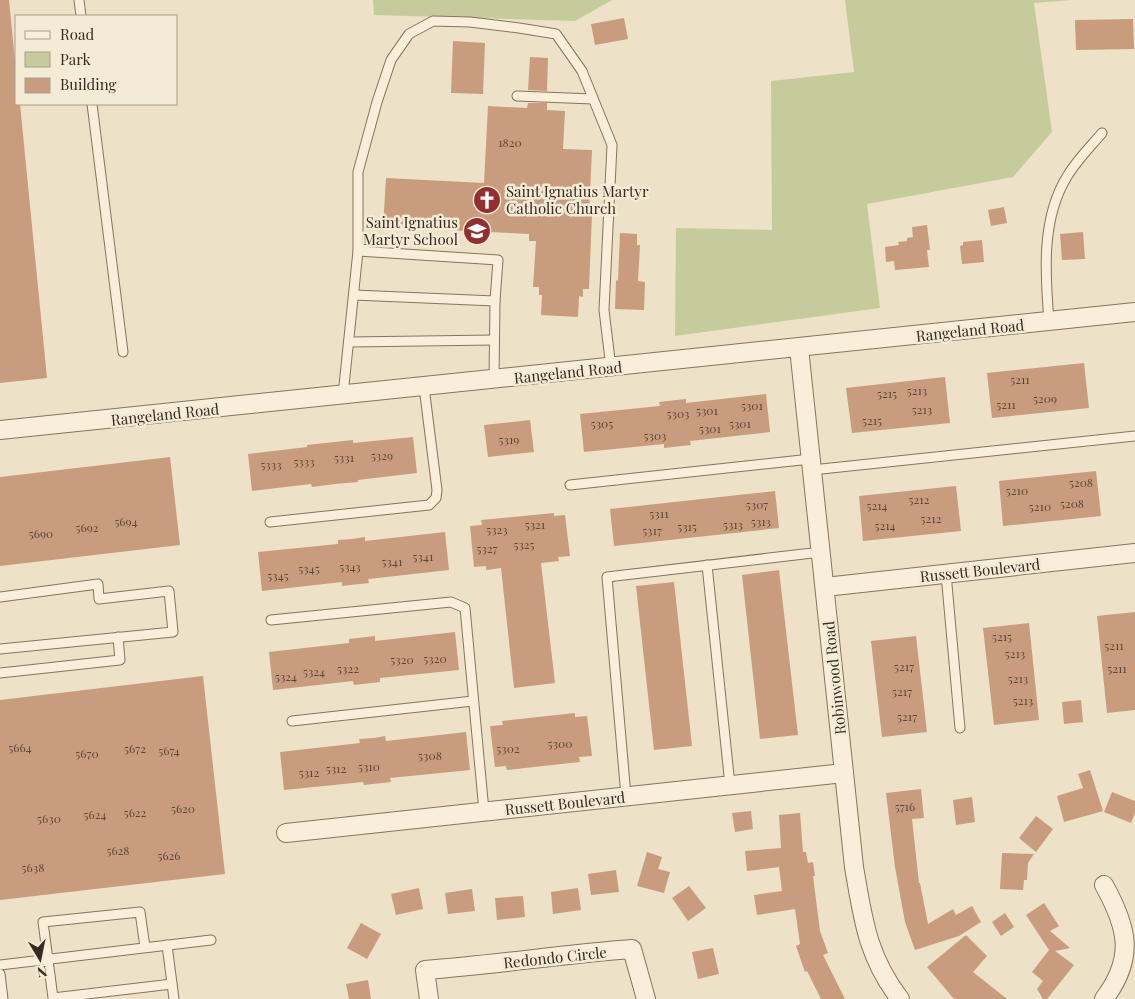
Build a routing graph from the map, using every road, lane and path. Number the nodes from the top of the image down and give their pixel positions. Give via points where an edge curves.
1 (79, 0) edge
2 (81, 15) edge
3 (517, 96) dead end
4 (593, 99) junction
5 (92, 105) edge
6 (1102, 133) dead end
7 (358, 250) junction
8 (354, 295) junction
9 (495, 301) junction
10 (1135, 312) edge
11 (1049, 321) junction
12 (494, 340) junction
13 (349, 342) junction
14 (799, 348) junction
15 (123, 352) dead end
16 (611, 368) junction
17 (494, 380) junction
18 (424, 387) junction
19 (343, 396) junction
20 (0, 430) edge
21 (1135, 436) edge
22 (812, 465) junction
23 (570, 485) dead end
24 (270, 522) dead end
25 (821, 552) junction
26 (1135, 553) edge
27 (707, 565) junction
28 (946, 574) junction
29 (824, 587) junction
30 (0, 597) edge
31 (271, 620) dead end
32 (118, 636) junction
33 (0, 649) edge
34 (0, 673) edge
35 (473, 701) junction
36 (292, 721) dead end
37 (960, 728) dead end
38 (844, 773) junction
39 (730, 785) junction
40 (626, 796) junction
41 (484, 811) junction
42 (286, 833) dead end
43 (1104, 886) dead end
44 (211, 940) dead end
45 (167, 944) junction
46 (145, 947) junction
47 (47, 960) junction
48 (0, 965) edge
49 (0, 974) edge
50 (172, 984) junction
51 (3, 999) edge
52 (174, 999) edge
53 (429, 999) edge
54 (646, 999) edge
55 (900, 999) edge
56 (1104, 999) edge

1 - 2 lane
3 - 4 lane
4 - 7 lane via 582,71 556,34 470,22 433,21 409,34 391,60 358,172
4 - 16 lane via 612,145 604,310
5 - 15 lane
6 - 11 lane via 1068,175 1052,211 1045,259
7 - 8 lane
7 - 9 lane via 498,260
8 - 9 lane
8 - 13 lane
9 - 12 lane
10 - 11 street, Rangeland Road
11 - 14 street, Rangeland Road
12 - 13 lane
12 - 17 lane
13 - 19 lane
14 - 16 street, Rangeland Road
14 - 22 street, Robinwood Road
16 - 17 street, Rangeland Road
17 - 18 street, Rangeland Road
18 - 19 street, Rangeland Road
18 - 24 lane via 436,498 429,504
19 - 20 street, Rangeland Road
21 - 22 lane
22 - 23 lane
22 - 25 street, Robinwood Road
25 - 27 lane
25 - 29 street, Robinwood Road
26 - 28 street, Russett Boulevard
27 - 39 lane
27 - 40 lane via 607,577
28 - 29 street, Russett Boulevard
28 - 37 lane
29 - 38 street, Robinwood Road
30 - 32 lane via 98,584 99,599 169,591 173,632
31 - 35 lane via 451,602 465,608
32 - 33 lane
32 - 34 lane via 120,660
35 - 36 lane
35 - 41 lane
38 - 39 street, Russett Boulevard
38 - 55 street, Robinwood Road via 864,927 878,965
39 - 40 street, Russett Boulevard
40 - 41 street, Russett Boulevard
41 - 42 street, Russett Boulevard
43 - 56 street via 1119,912 1126,948 1119,974
44 - 45 lane
45 - 46 lane
45 - 50 lane
46 - 47 lane
46 - 47 lane via 140,912 42,922
47 - 48 lane
47 - 50 lane via 53,998
49 - 51 lane
50 - 52 lane
53 - 54 street, Redondo Circle via 425,970 632,949

